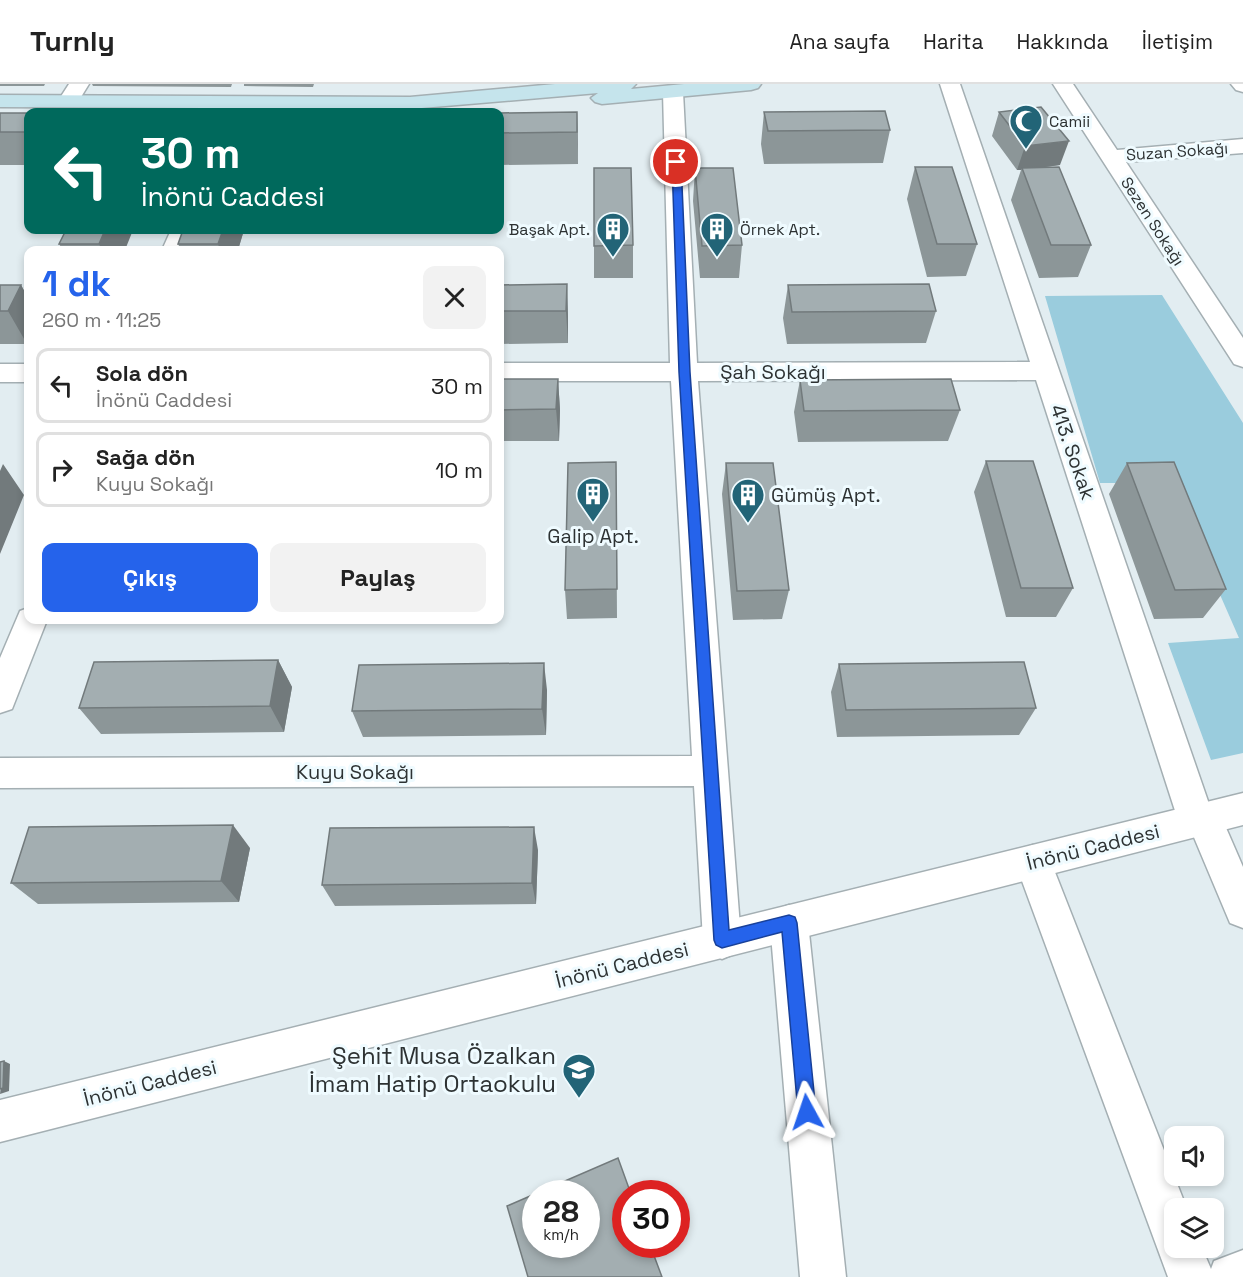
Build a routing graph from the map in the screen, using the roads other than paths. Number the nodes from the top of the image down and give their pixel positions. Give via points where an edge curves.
1 (626, 84) edge
2 (751, 84) edge
3 (950, 84) edge
4 (1063, 84) edge
5 (74, 92) edge
6 (674, 92) junction
7 (0, 101) edge
8 (491, 108) edge
9 (0, 115) edge
10 (24, 115) edge
11 (1243, 146) edge
12 (1110, 156) junction
13 (1243, 358) edge
14 (1046, 371) junction
15 (504, 372) edge
16 (684, 372) junction
17 (0, 373) edge
18 (24, 373) edge
19 (29, 624) edge
20 (0, 699) edge
21 (711, 771) junction
22 (0, 773) edge
23 (1243, 809) edge
24 (1200, 819) junction
25 (1033, 862) junction
26 (1243, 910) edge
27 (789, 923) junction
28 (722, 940) junction
29 (0, 1121) edge
30 (1164, 1207) edge
31 (1184, 1258) edge
32 (1243, 1273) edge
33 (823, 1277) edge
34 (1191, 1277) edge
35 (1230, 1277) edge

1 - 5 main road via 410,103
2 - 6 main road
3 - 14 street, 413. Sokak
4 - 12 street, Sezen Sokağı
5 - 7 main road
6 - 8 main road
6 - 16 street
9 - 10 main road
11 - 12 street, Suzan Sokağı
12 - 13 street, Sezen Sokağı
14 - 16 street, Şah Sokağı
14 - 24 street, 413. Sokak
15 - 16 street, Şah Sokağı
16 - 21 street
17 - 18 street
19 - 20 street
21 - 22 street, Kuyu Sokağı
21 - 28 street
23 - 24 street, İnönü Caddesi
24 - 25 street, İnönü Caddesi
24 - 26 street, 413. Sokak
25 - 27 street, İnönü Caddesi
25 - 30 street
27 - 28 street, İnönü Caddesi
27 - 33 street
28 - 29 street, İnönü Caddesi
31 - 34 street
32 - 35 street

